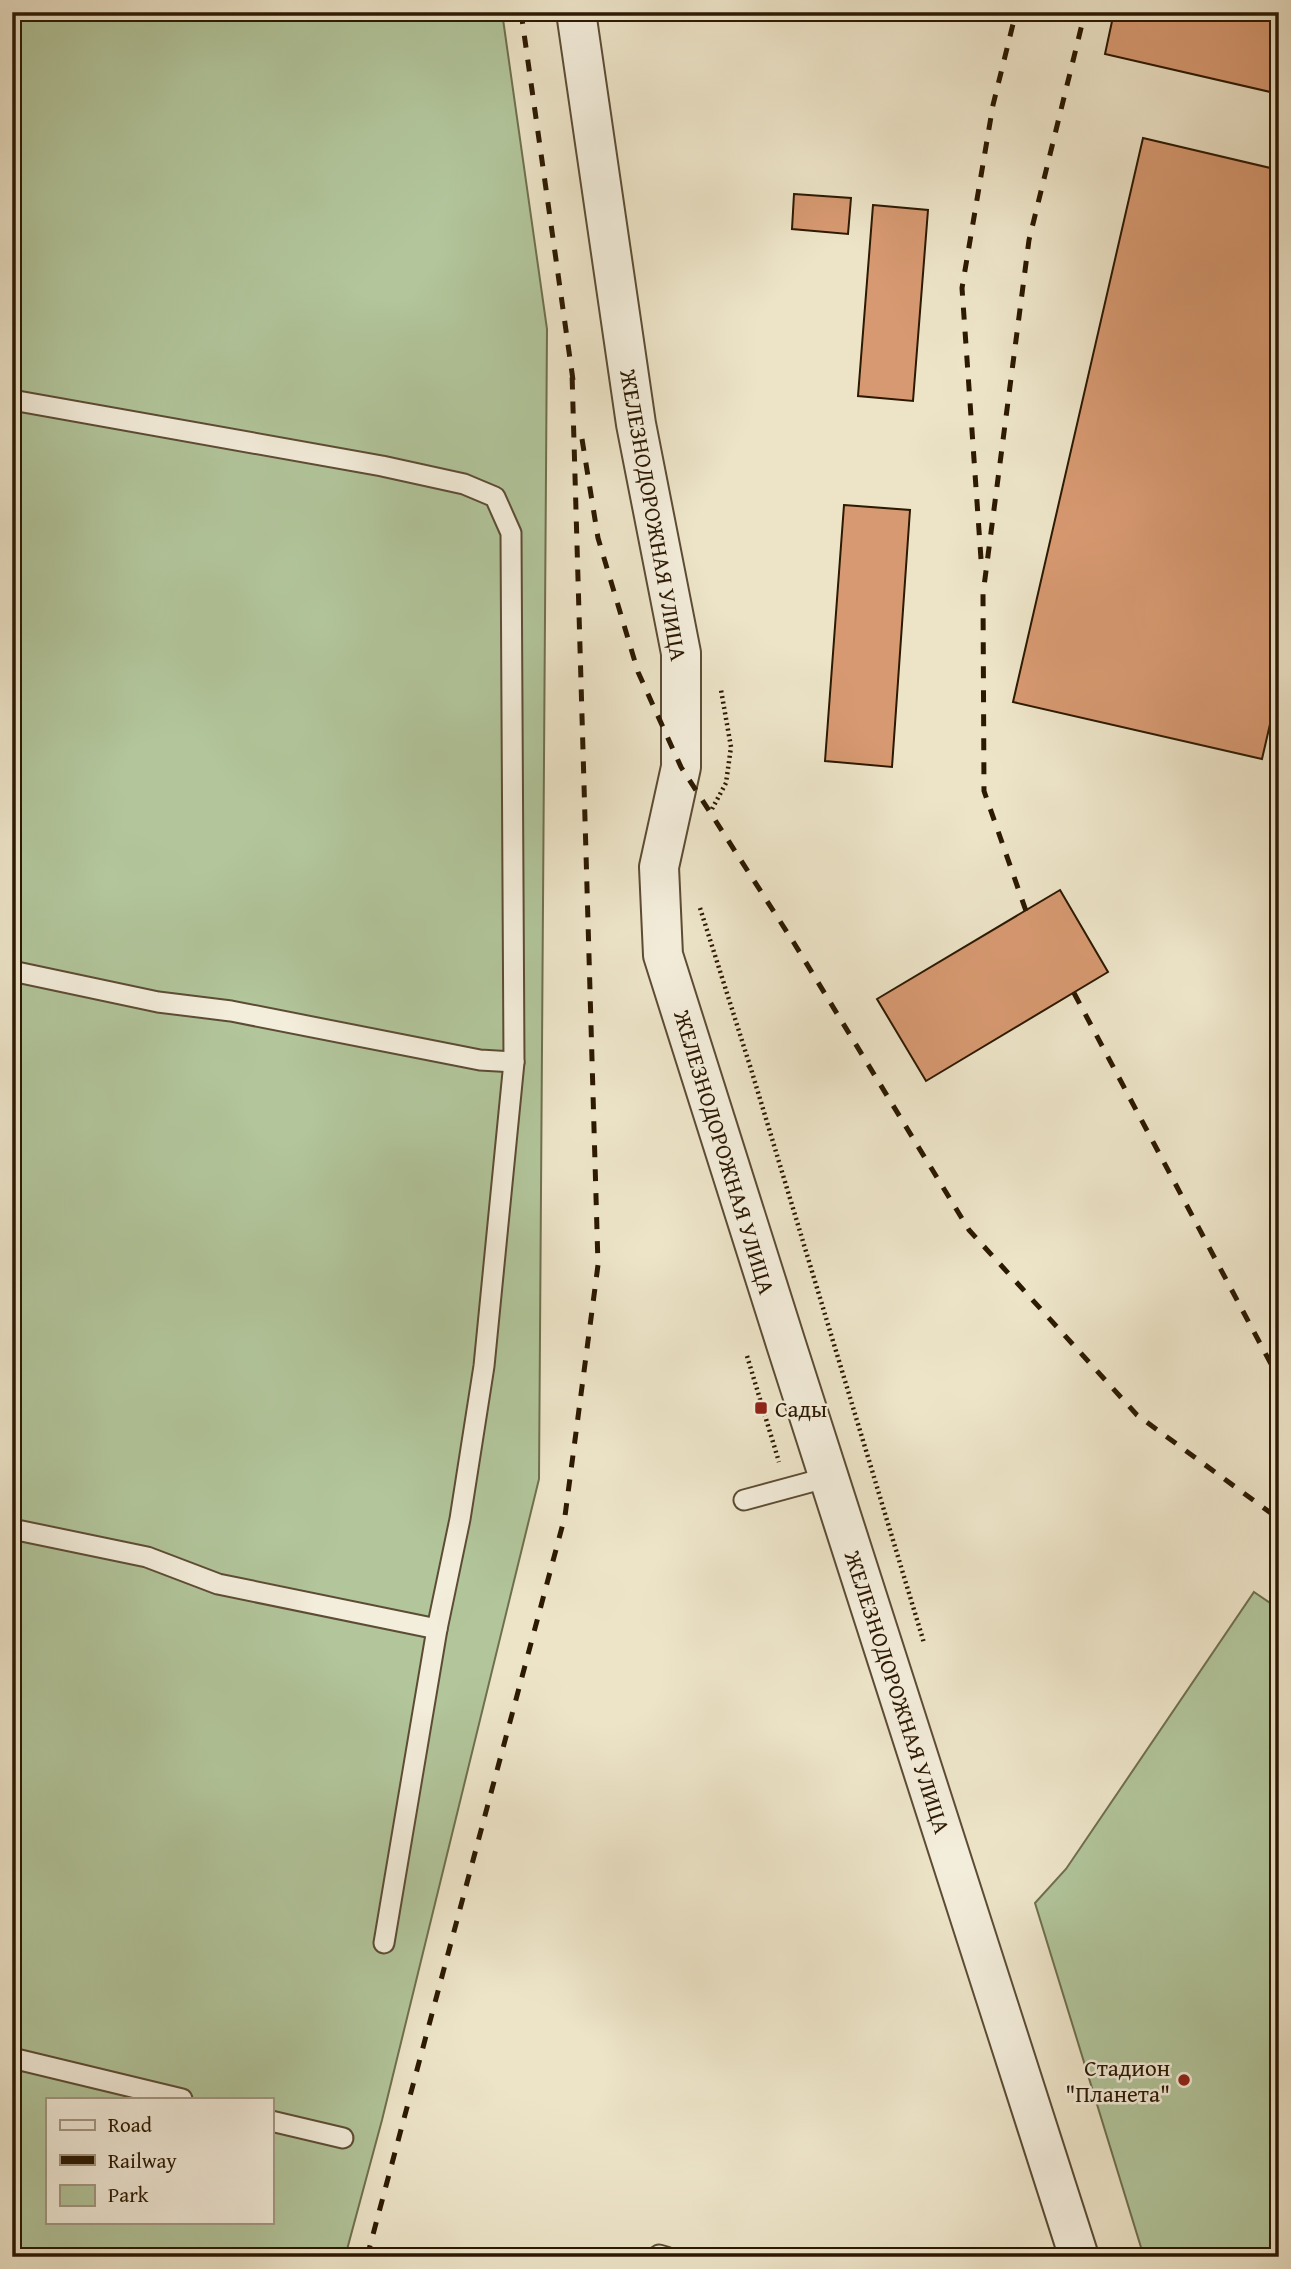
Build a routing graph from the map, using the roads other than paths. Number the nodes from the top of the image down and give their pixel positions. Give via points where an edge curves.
1 (576, 12) edge
2 (12, 400) edge
3 (12, 971) edge
4 (514, 1062) junction
5 (829, 1477) junction
6 (744, 1500) dead end
7 (12, 1530) edge
8 (437, 1629) junction
9 (384, 1943) dead end
10 (12, 2058) edge
11 (179, 2098) edge
12 (273, 2121) edge
13 (343, 2138) dead end
14 (1079, 2257) edge

1 - 5 street, ЖЕЛЕЗНОДОРОЖНАЯ УЛИЦА via 636,424 681,653 681,767 659,867 663,955
2 - 4 lane via 382,466 464,484 495,497 511,533
3 - 4 lane via 158,1002 480,1060
4 - 8 lane via 484,1366
5 - 6 lane
5 - 14 street, ЖЕЛЕЗНОДОРОЖНАЯ УЛИЦА
7 - 8 lane via 147,1557 218,1584
8 - 9 lane
10 - 11 lane
12 - 13 lane

